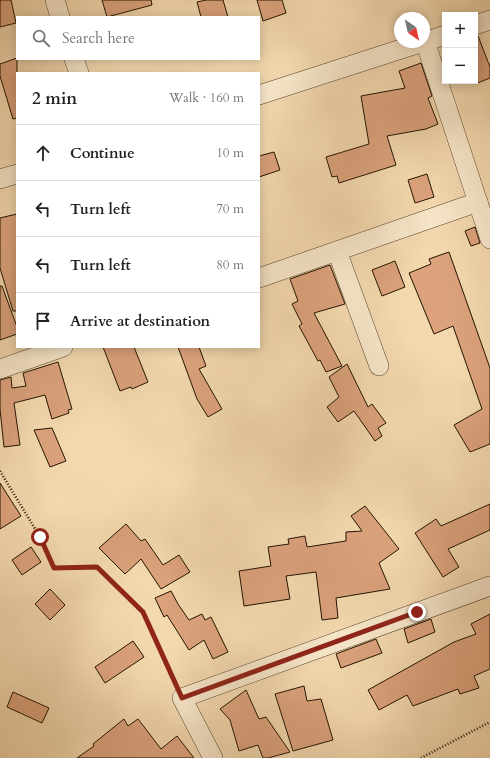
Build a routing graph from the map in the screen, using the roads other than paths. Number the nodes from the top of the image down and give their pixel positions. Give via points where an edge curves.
1 (55, 0) edge
2 (60, 16) edge
3 (490, 20) edge
4 (478, 24) edge
5 (442, 36) edge
6 (430, 40) edge
7 (405, 48) edge
8 (426, 48) edge
9 (74, 60) edge
10 (79, 72) edge
11 (260, 95) edge
12 (16, 174) edge
13 (0, 179) edge
14 (478, 202) junction
15 (490, 239) edge
16 (337, 251) junction
17 (260, 278) edge
18 (60, 348) edge
19 (379, 366) dead end
20 (0, 369) edge
21 (490, 586) edge
22 (213, 758) edge

1 - 2 street
3 - 4 street
5 - 6 street
7 - 11 street
8 - 14 street
9 - 10 street
12 - 13 street
14 - 15 street
14 - 16 street
16 - 17 street
16 - 19 street
18 - 20 street
21 - 22 street via 182,698

